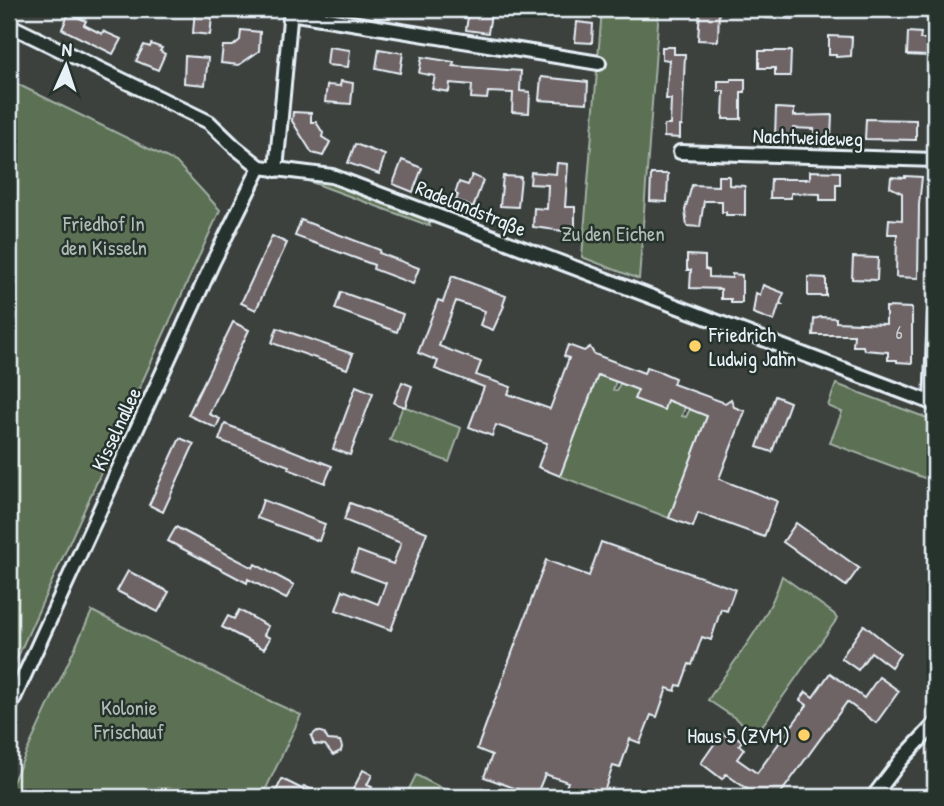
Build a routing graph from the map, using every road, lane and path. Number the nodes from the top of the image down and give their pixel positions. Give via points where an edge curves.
1 (291, 11) edge
2 (9, 25) edge
3 (599, 63) dead end
4 (680, 152) dead end
5 (935, 160) edge
6 (260, 167) junction
7 (276, 170) junction
8 (935, 314) edge
9 (933, 403) edge
10 (9, 709) edge
11 (935, 724) edge
12 (873, 797) edge

1 - 3 street
1 - 7 street
2 - 6 street, Radelandstraße via 209,122
4 - 5 street, Nachtweideweg
6 - 7 street, Radelandstraße
6 - 10 street, Kisselnallee
7 - 9 street, Radelandstraße via 345,181
8 - 9 street
11 - 12 street

